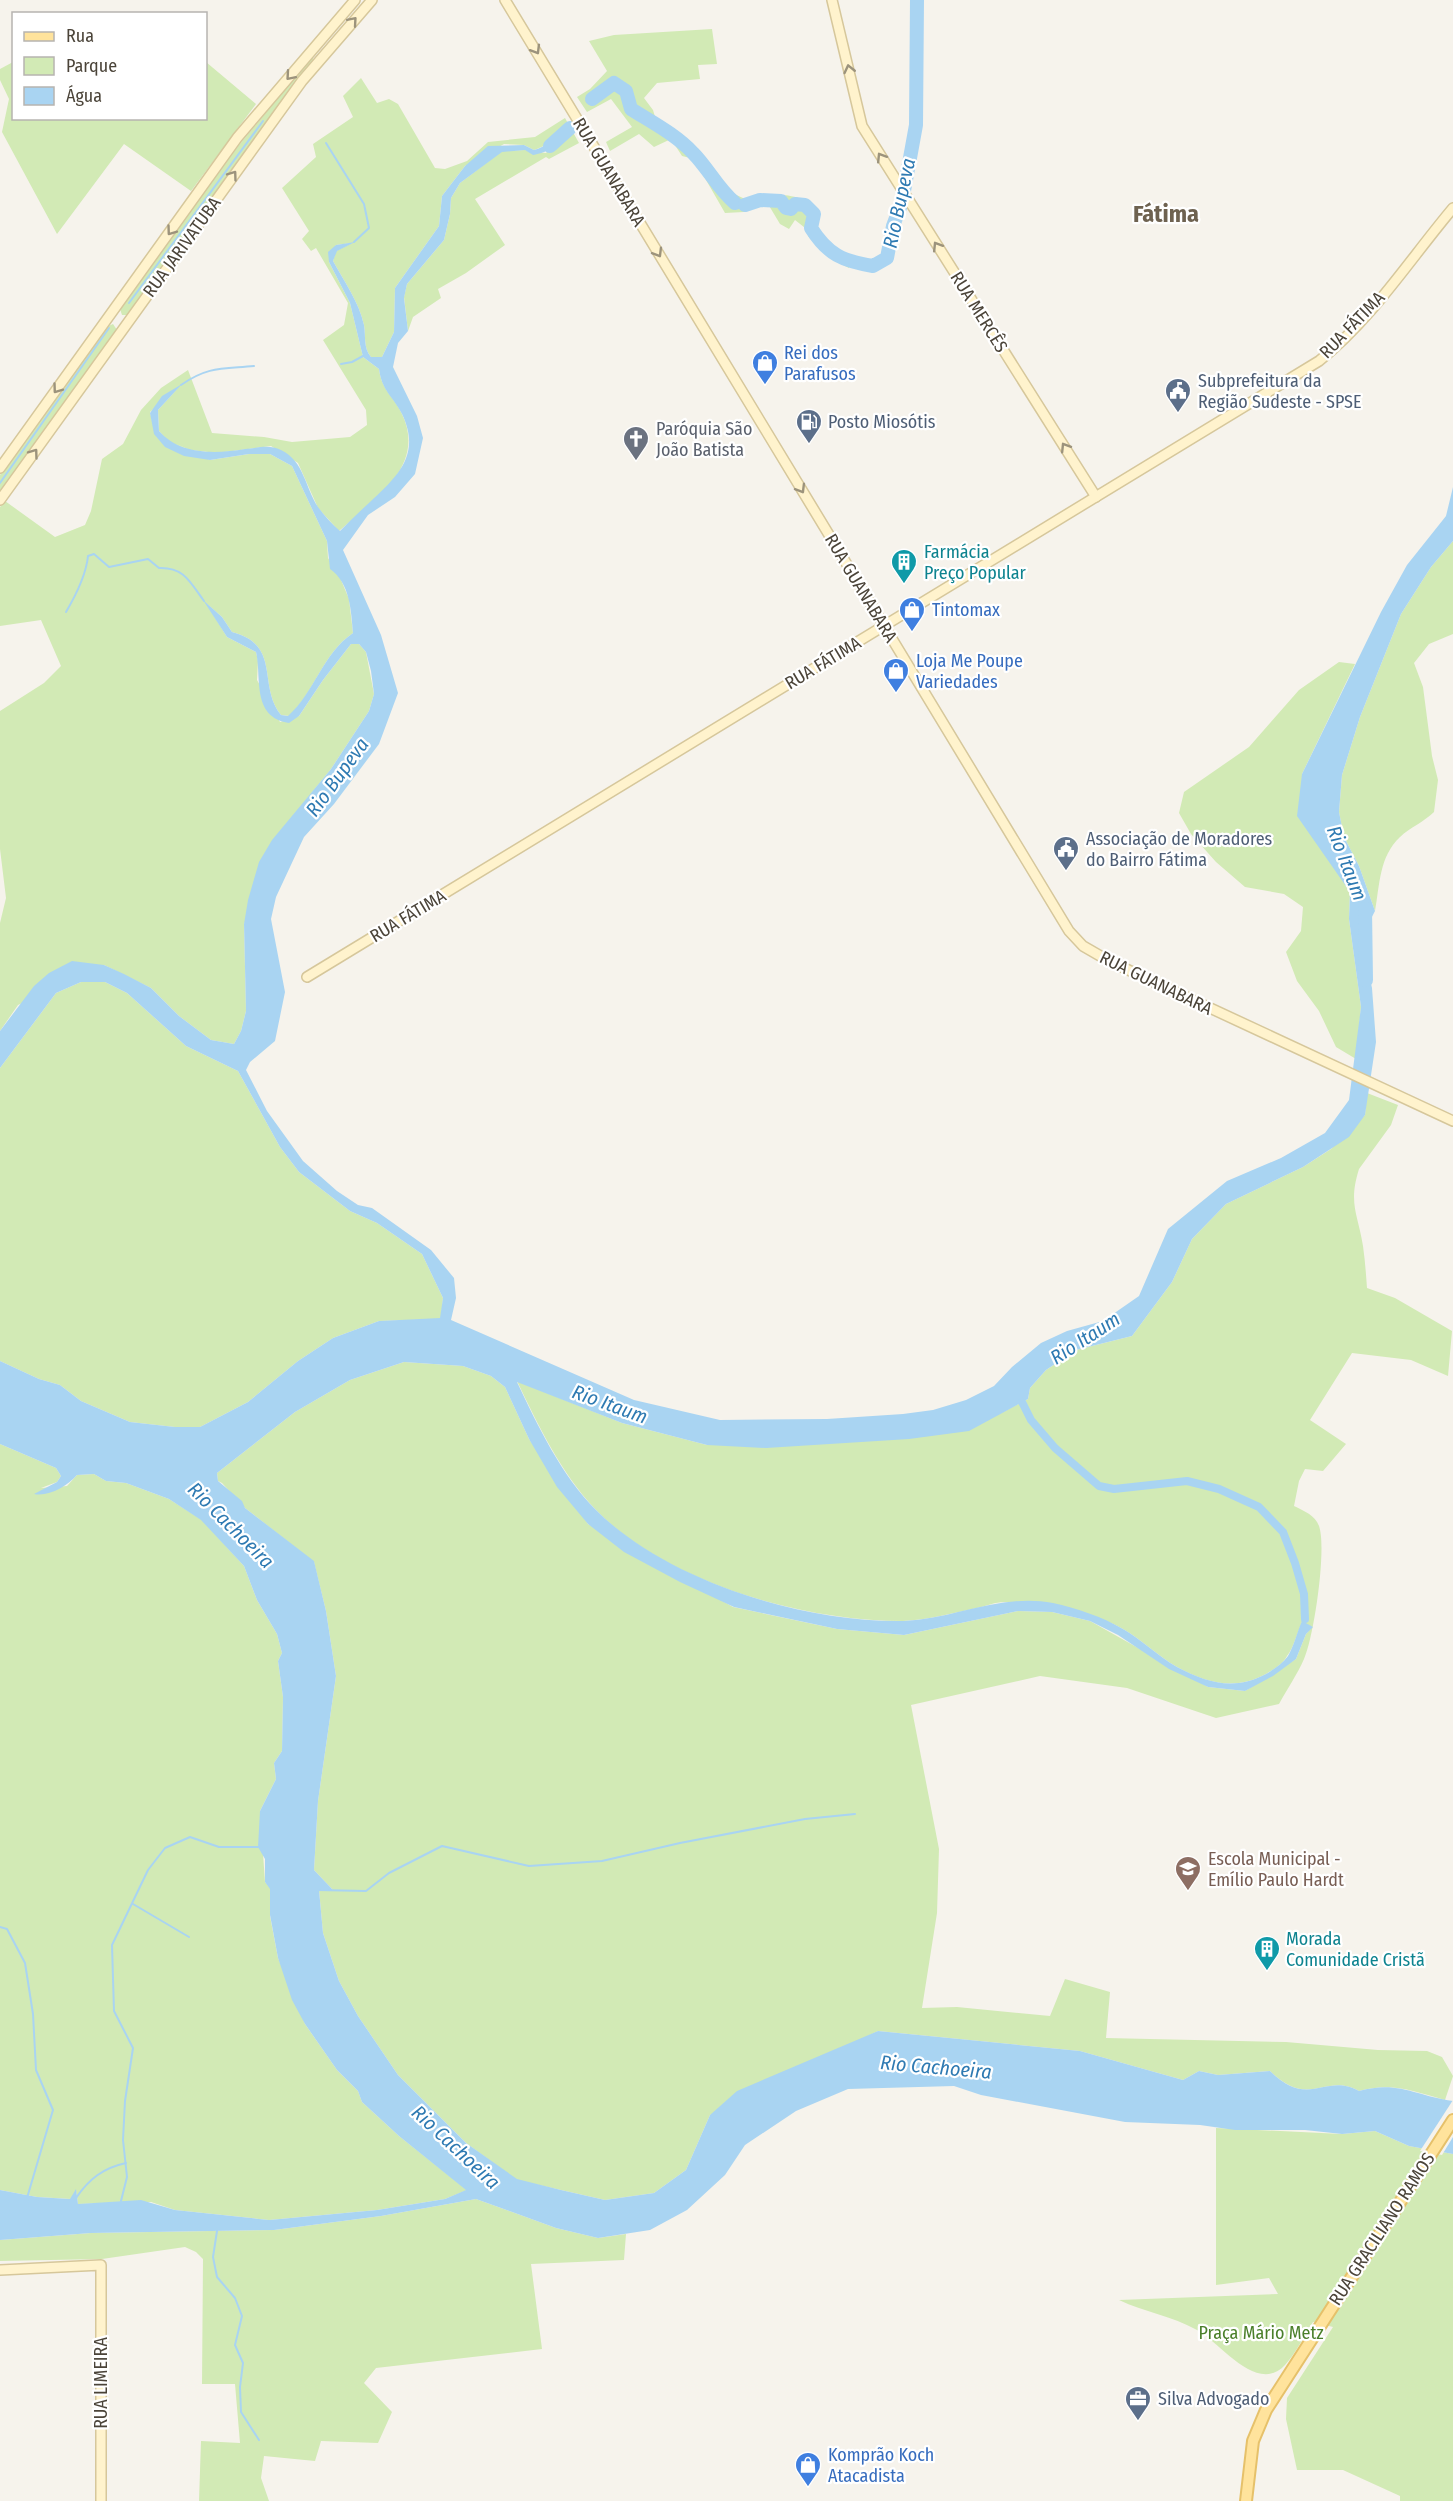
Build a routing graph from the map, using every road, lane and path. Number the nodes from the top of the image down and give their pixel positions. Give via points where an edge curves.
1 (355, 0) edge
2 (372, 0) edge
3 (505, 0) edge
4 (832, 0) edge
5 (1453, 208) edge
6 (0, 468) edge
7 (1096, 497) junction
8 (0, 500) edge
9 (884, 626) junction
10 (307, 977) dead end
11 (1453, 1121) edge
12 (1453, 2120) edge
13 (0, 2270) edge
14 (101, 2501) edge
15 (1246, 2501) edge

1 -> 6 main road, RUA JARIVATUBA via 237,138
8 -> 2 main road, RUA JARIVATUBA via 302,81
3 -> 9 main road, RUA GUANABARA
7 -> 4 main road, RUA MERCÊS via 862,126
5 - 7 main road, RUA FÁTIMA via 1365,316 1331,351
7 - 9 main road, RUA FÁTIMA
9 - 10 main road, RUA FÁTIMA
9 - 11 main road, RUA GUANABARA via 1076,939 1108,961
12 - 15 main road, RUA GRACILIANO RAMOS via 1262,2418 1249,2460
13 - 14 main road, RUA LIMEIRA via 101,2265

